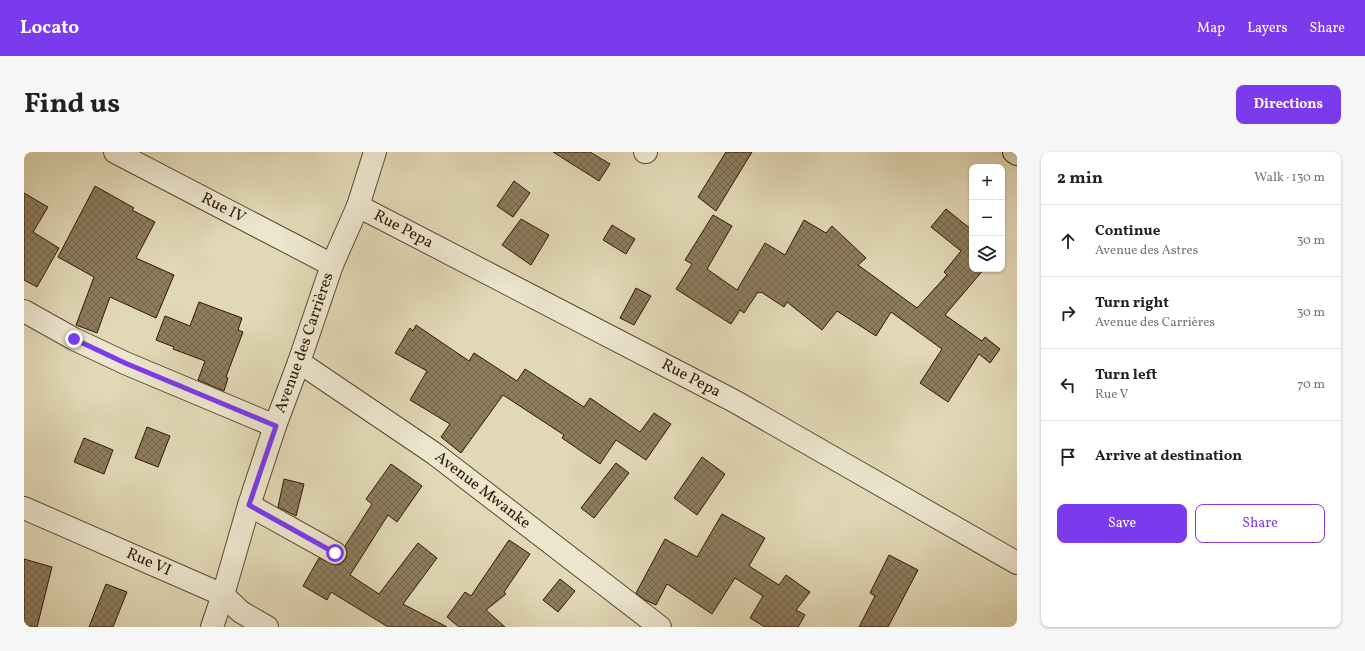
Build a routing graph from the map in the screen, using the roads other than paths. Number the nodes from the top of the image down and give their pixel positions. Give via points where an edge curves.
1 (115, 152) edge
2 (375, 152) edge
3 (1014, 152) edge
4 (1017, 154) edge
5 (358, 206) junction
6 (332, 265) junction
7 (24, 311) edge
8 (299, 362) junction
9 (276, 426) junction
10 (249, 505) junction
11 (24, 508) edge
12 (335, 553) dead end
13 (1017, 563) edge
14 (223, 594) junction
15 (212, 627) edge
16 (267, 627) edge
17 (660, 627) edge

1 - 6 street, Rue IV
2 - 5 street, Avenue des Carrières
3 - 4 main road
5 - 6 street, Avenue des Carrières
5 - 13 street, Rue Pepa via 734,401
6 - 8 street, Avenue des Carrières
7 - 9 street via 74,339 125,363
8 - 9 street, Avenue des Carrières
8 - 17 street, Avenue Mwanke via 435,454
9 - 10 street, Avenue des Carrières
10 - 12 street
10 - 14 street, Avenue des Carrières
11 - 14 street, Rue VI
14 - 15 street, Avenue des Carrières
14 - 16 street, Rue VI via 241,612

